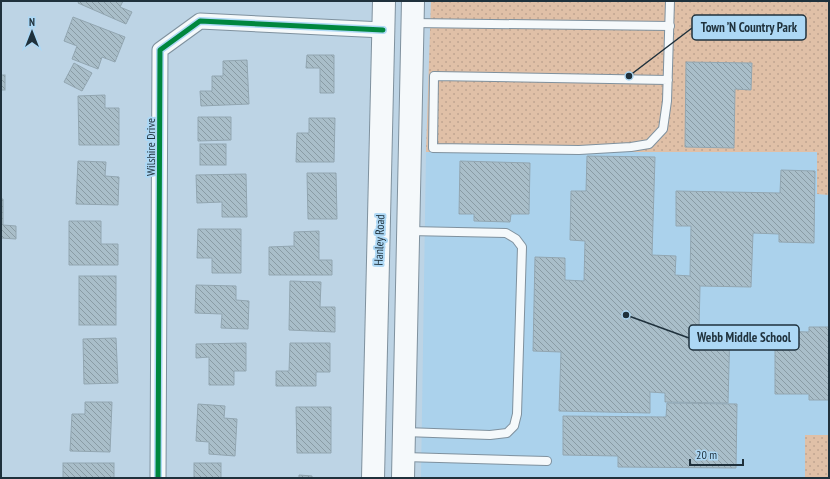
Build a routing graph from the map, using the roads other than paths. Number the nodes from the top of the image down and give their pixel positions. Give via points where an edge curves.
1 (384, 1) edge
2 (413, 1) edge
3 (670, 1) edge
4 (412, 23) junction
5 (670, 26) junction
6 (383, 30) junction
7 (668, 80) junction
8 (408, 231) junction
9 (378, 266) junction
10 (377, 322) junction
11 (404, 426) junction
12 (547, 460) dead end
13 (403, 468) edge
14 (158, 478) edge
15 (373, 478) edge

1 - 6 main road, Hanley Road
2 - 4 main road
3 - 5 lane
4 - 5 lane
4 - 8 main road
5 - 7 lane
6 - 9 main road, Hanley Road
6 - 14 street, Wilshire Drive via 200,21 160,50
7 - 7 lane via 434,76 433,148 579,150 649,144 663,129
8 - 9 main road
8 - 11 main road
8 - 11 lane via 506,233 516,239 522,247 517,414 514,426 507,433 490,435
9 - 10 main road, Hanley Road
10 - 11 main road via 388,395
10 - 15 main road, Hanley Road
11 - 13 main road
12 - 13 lane

